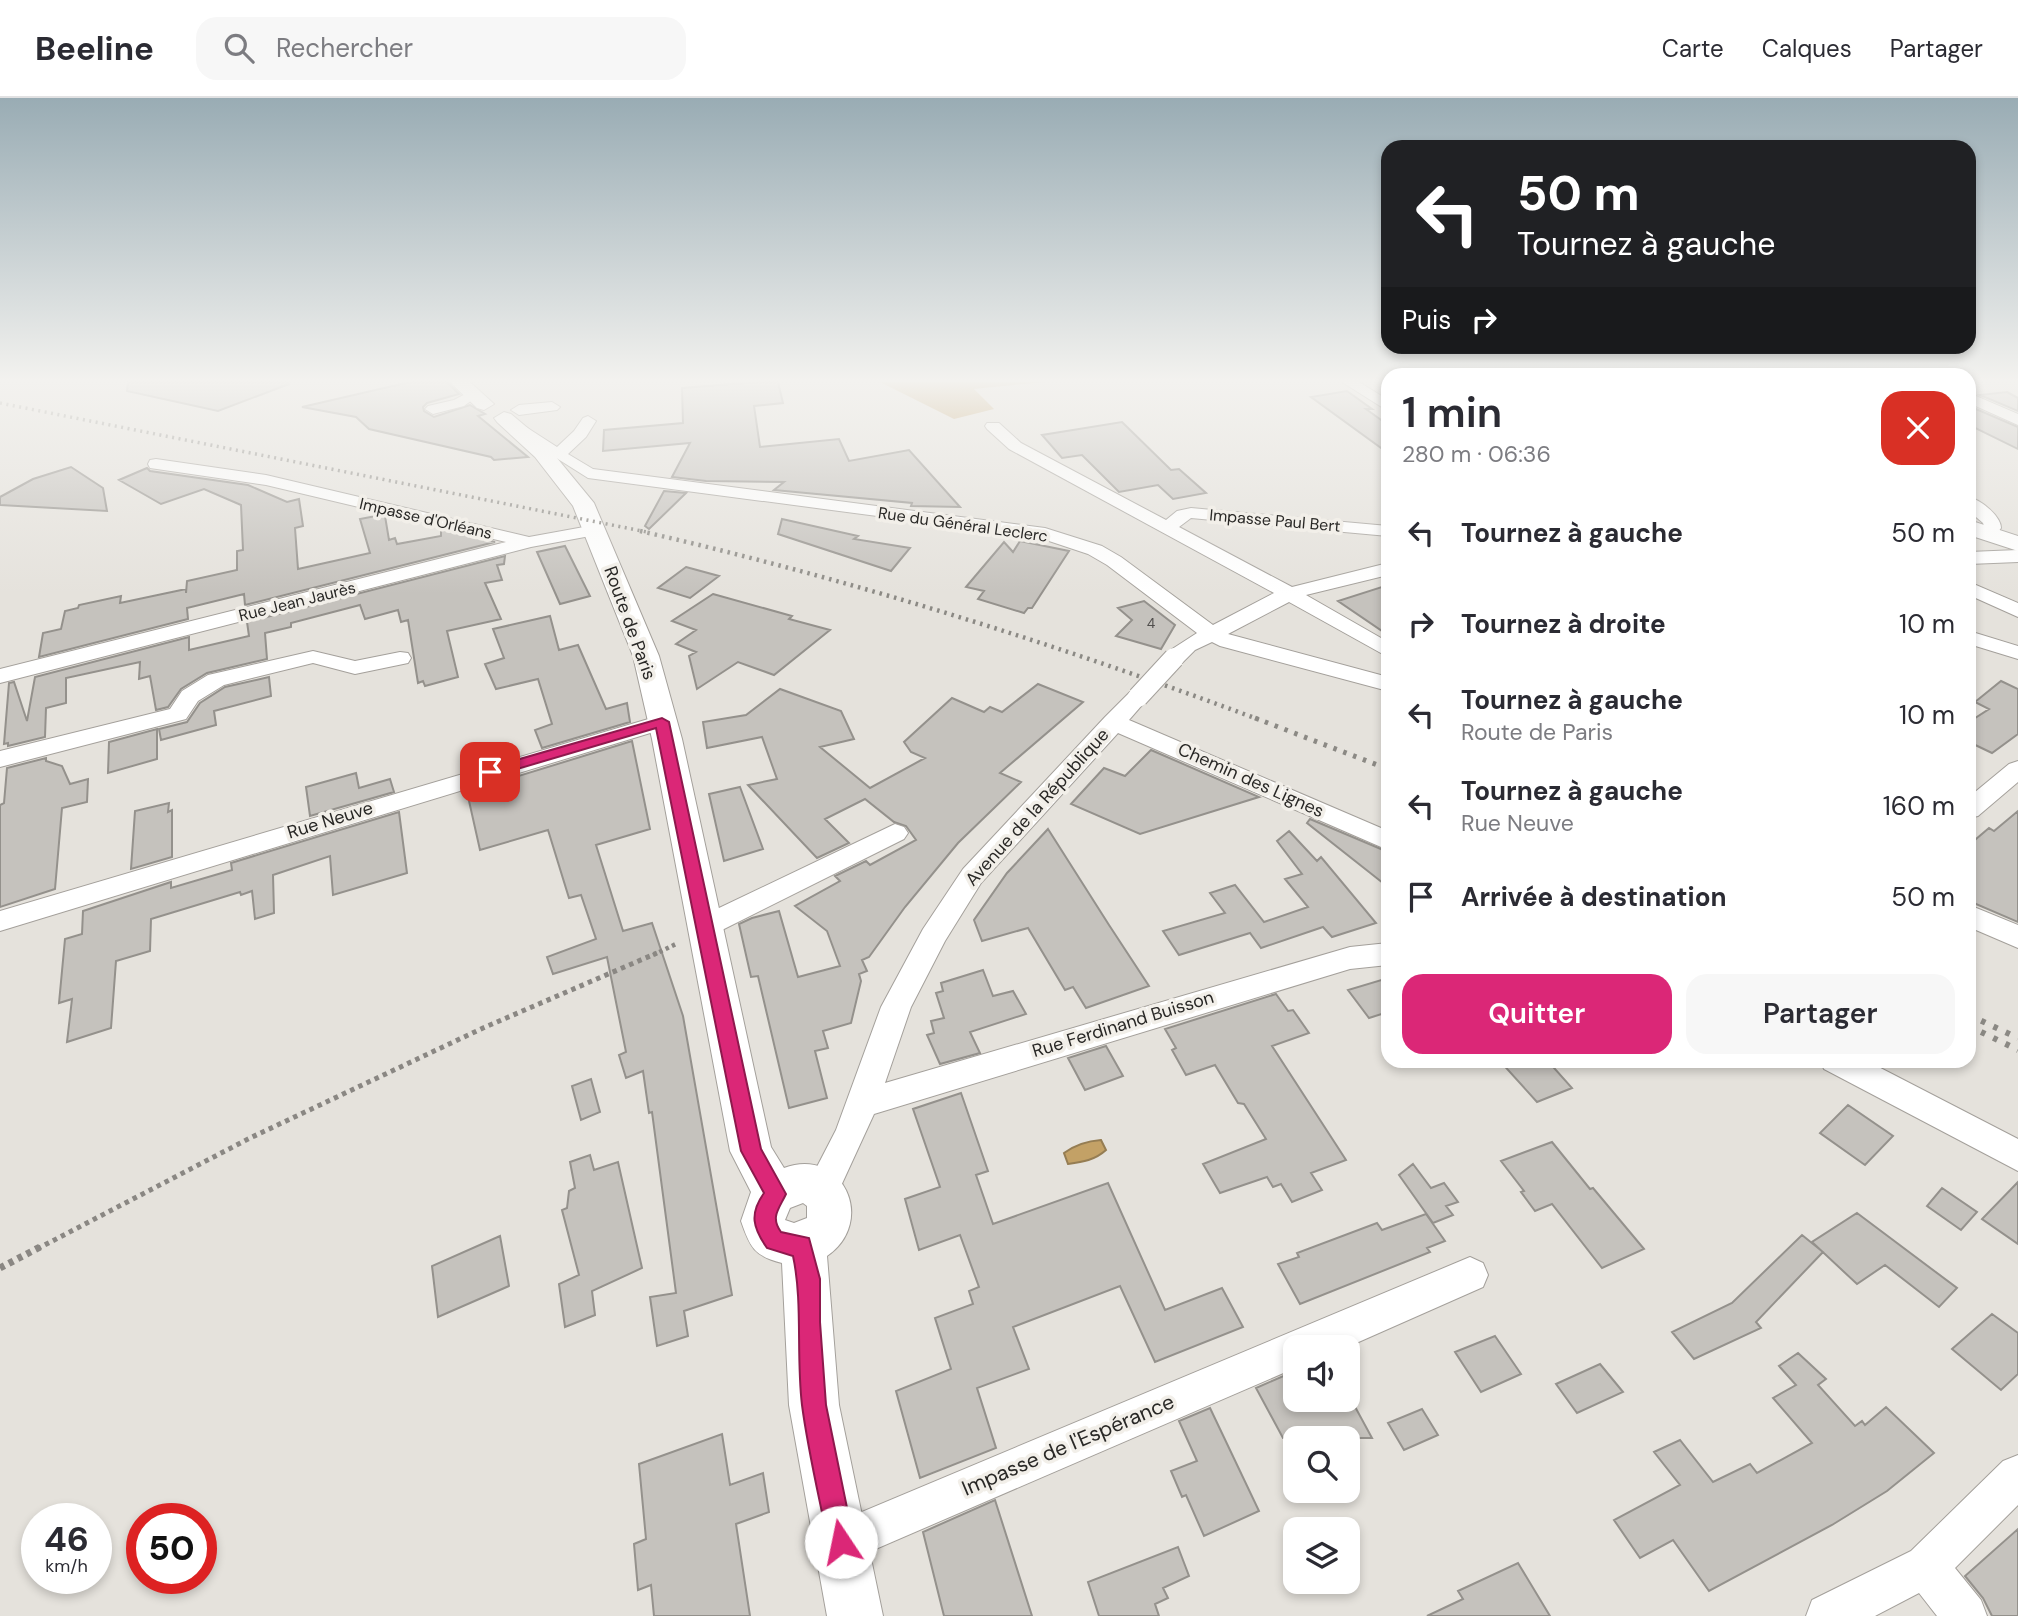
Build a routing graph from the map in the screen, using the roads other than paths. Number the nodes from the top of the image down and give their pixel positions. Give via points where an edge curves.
1 (542, 453) edge
2 (560, 453) edge
3 (567, 453) edge
4 (1028, 453) edge
5 (156, 464) dead end
6 (588, 473) junction
7 (583, 503) junction
8 (1976, 508) edge
9 (1980, 527) edge
10 (1167, 528) junction
11 (595, 530) junction
12 (1381, 530) edge
13 (2018, 537) edge
14 (530, 542) junction
15 (2018, 544) edge
16 (2018, 555) edge
17 (1976, 558) edge
18 (1381, 571) edge
19 (1976, 591) edge
20 (1285, 596) junction
21 (2018, 611) edge
22 (1210, 634) junction
23 (1976, 638) edge
24 (1381, 647) edge
25 (2018, 653) edge
26 (400, 658) dead end
27 (1319, 667) joint
28 (0, 676) edge
29 (1381, 682) edge
30 (662, 722) junction
31 (1114, 722) junction
32 (0, 759) edge
33 (2018, 769) edge
34 (1976, 804) edge
35 (895, 834) dead end
36 (1381, 838) edge
37 (1976, 918) edge
38 (0, 921) edge
39 (706, 926) junction
40 (2018, 937) edge
41 (1381, 955) edge
42 (1850, 1068) edge
43 (861, 1104) junction
44 (2018, 1156) edge
45 (822, 1190) junction
46 (775, 1194) junction
47 (802, 1245) junction
48 (1471, 1275) dead end
49 (1328, 1335) edge
50 (1283, 1354) edge
51 (2018, 1476) edge
52 (841, 1542) junction
53 (1926, 1566) junction
54 (855, 1616) edge
55 (1828, 1616) edge
56 (1965, 1616) edge

1 - 7 main road, Route de Paris
2 - 6 street
3 - 6 main road
4 - 10 street, Impasse Paul Bert
5 - 14 street, Impasse d'Orléans via 266,480
6 - 7 main road
6 - 22 street, Rue du Général Leclerc via 1072,540 1114,561
7 - 11 main road, Route de Paris
8 - 9 street via 1992,522
9 - 13 main road
9 - 15 main road
10 - 12 street, Impasse Paul Bert via 1191,513
10 - 20 street, Impasse Paul Bert
11 - 14 street, Rue Jean Jaurès
11 - 30 main road, Route de Paris via 646,656
14 - 28 street, Rue Jean Jaurès
16 - 17 street
18 - 20 street, Avenue de la République
19 - 21 street
20 - 22 street, Avenue de la République
20 - 24 street, Impasse Paul Bert
22 - 27 street, Rue du Général Leclerc
22 - 31 street, Avenue de la République, bridge via 1174,657
23 - 25 street
26 - 32 street via 355,668 313,657 216,680 190,696 178,714
27 - 29 street, Rue du Général Leclerc
30 - 38 street, Rue Neuve
30 - 39 main road, Route de Paris
31 - 36 street, Chemin des Lignes
31 - 43 street, Avenue de la République via 972,876 933,936 896,1007
33 - 34 street
35 - 39 street
37 - 40 street
39 - 46 main road, Route de Paris via 751,1151
41 - 43 street, Rue Ferdinand Buisson via 1350,958
42 - 44 street
43 - 45 street, Avenue de la République
45 - 46 main road via 794,1184
45 - 47 main road via 831,1206 828,1225
46 - 47 main road via 763,1218 768,1234 782,1244
47 - 52 main road via 809,1279 814,1405
48 - 49 street, Impasse de l'Espérance
50 - 52 street, Impasse de l'Espérance
51 - 53 street
52 - 54 main road
53 - 55 street
53 - 56 street

